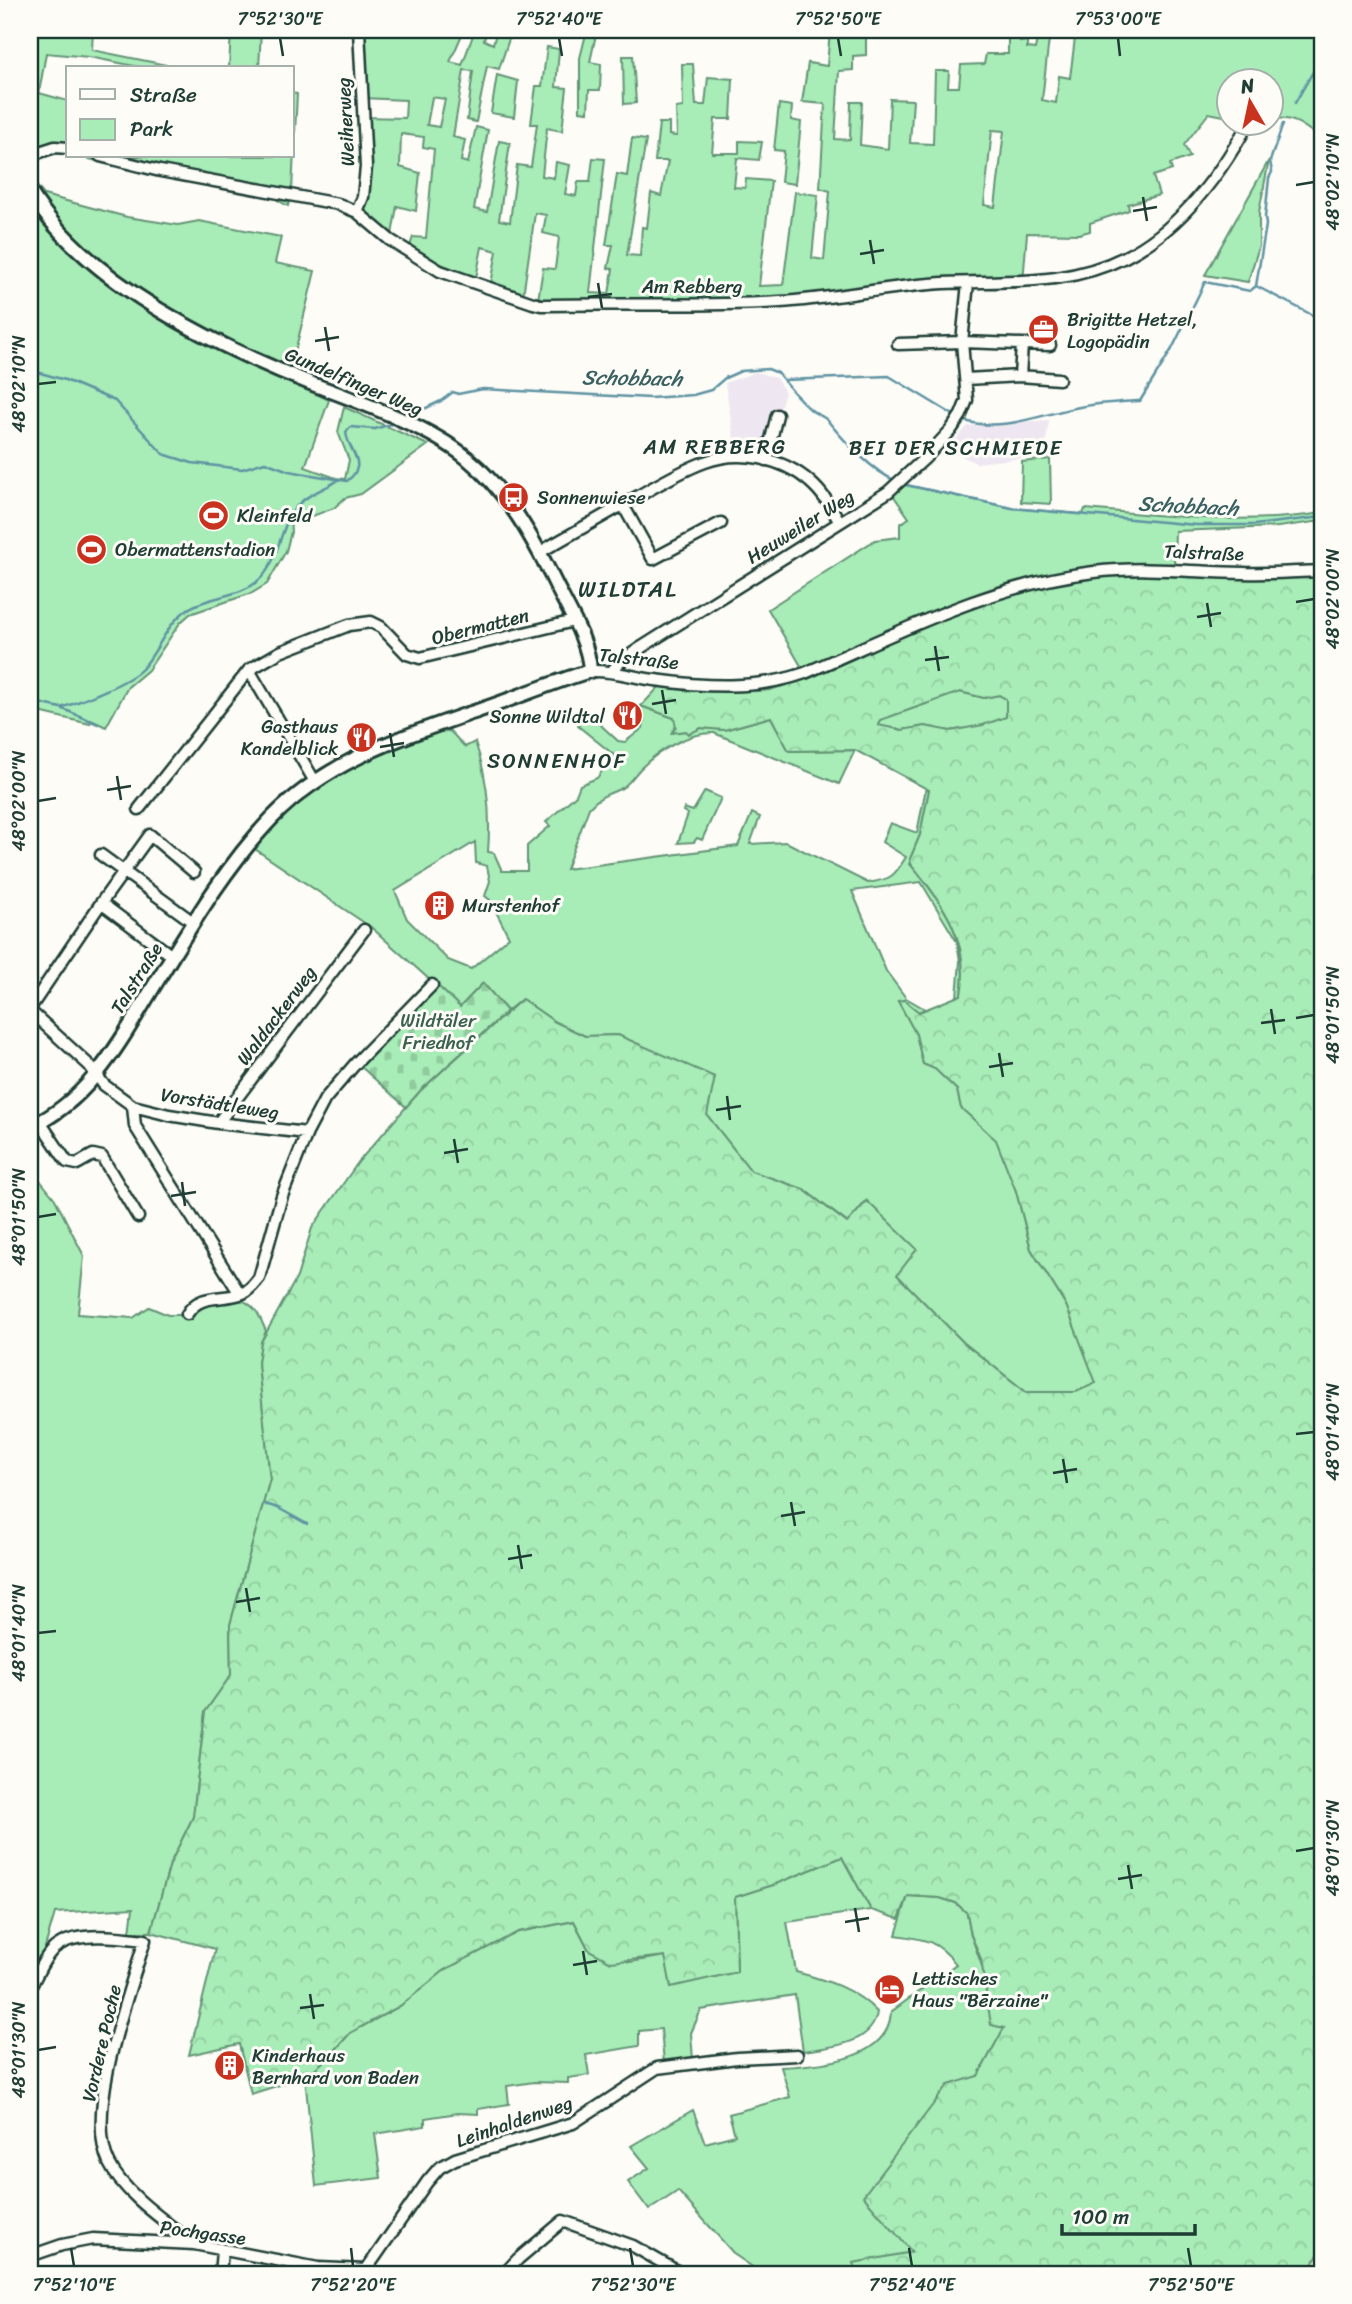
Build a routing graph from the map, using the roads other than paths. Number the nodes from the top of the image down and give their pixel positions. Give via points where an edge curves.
1 (359, 30) edge
2 (1239, 136) edge
3 (66, 148) edge
4 (30, 155) edge
5 (108, 158) edge
6 (30, 192) edge
7 (357, 212) junction
8 (968, 283) junction
9 (962, 342) junction
10 (898, 344) dead end
11 (1021, 345) junction
12 (1050, 345) dead end
13 (1020, 376) junction
14 (966, 379) junction
15 (1059, 379) dead end
16 (777, 415) dead end
17 (766, 460) junction
18 (623, 505) junction
19 (839, 521) junction
20 (720, 523) dead end
21 (540, 552) junction
22 (1322, 571) edge
23 (574, 621) junction
24 (249, 670) junction
25 (590, 671) junction
26 (612, 671) junction
27 (314, 780) junction
28 (139, 810) dead end
29 (101, 855) dead end
30 (123, 871) junction
31 (194, 872) dead end
32 (101, 903) junction
33 (193, 922) junction
34 (364, 930) dead end
35 (172, 956) junction
36 (432, 985) dead end
37 (30, 1010) edge
38 (97, 1076) junction
39 (133, 1106) junction
40 (218, 1123) junction
41 (35, 1124) edge
42 (307, 1133) junction
43 (138, 1217) dead end
44 (240, 1294) junction
45 (187, 1314) dead end
46 (30, 1988) edge
47 (797, 2055) dead end
48 (194, 2244) junction
49 (222, 2251) junction
50 (30, 2256) edge
51 (369, 2272) edge
52 (220, 2274) edge
53 (504, 2274) edge
54 (682, 2274) edge

1 - 7 street, Weiherweg via 366,167
2 - 8 street, Am Rebberg via 1206,188 1149,244 1122,259 1049,280
3 - 4 street
5 - 7 street, Am Rebberg via 338,204
6 - 21 street, Gundelfinger Weg via 71,245 137,294 206,334 391,416 467,458 507,500
7 - 8 street, Am Rebberg via 390,240 440,271 541,305 782,302
8 - 9 street, Heuweiler Weg
9 - 10 street
9 - 11 street
9 - 14 street, Heuweiler Weg
11 - 12 street
11 - 13 street
13 - 14 street
13 - 15 street
14 - 19 street, Heuweiler Weg via 967,400 961,415 933,449 894,486
16 - 17 street
17 - 18 street via 752,456 706,461
17 - 19 street via 810,482
18 - 20 street via 653,559
18 - 21 street
19 - 26 street, Heuweiler Weg
21 - 23 street, Gundelfinger Weg
22 - 26 street, Talstraße via 1131,569 1055,578 968,603 805,673 761,685 656,681
23 - 24 street, Obermatten via 420,658 402,650 377,624 362,622 305,641
23 - 25 street, Gundelfinger Weg
24 - 27 street
24 - 28 street, Obermatten
25 - 26 street, Talstraße
25 - 27 street, Talstraße via 388,744
27 - 33 street, Talstraße via 254,839
29 - 30 street
30 - 31 street via 150,835
30 - 32 street
30 - 33 street
32 - 35 street
32 - 37 street
33 - 35 street, Talstraße
34 - 40 street, Waldackerweg
35 - 38 street, Talstraße
36 - 42 street via 325,1099
37 - 38 street, Vorstädtleweg
38 - 39 street, Vorstädtleweg
38 - 41 street, Talstraße
39 - 40 street, Vorstädtleweg
39 - 44 street via 135,1126
40 - 42 street, Vorstädtleweg
41 - 43 street via 67,1162 102,1157
42 - 44 street via 282,1196 259,1278
44 - 45 street via 211,1297
46 - 48 street, Vordere Poche via 50,1953 67,1941 100,1937 145,1940 103,2100 104,2150 123,2183
47 - 51 street, Leinhaldenweg via 737,2057 657,2068 573,2123 455,2159 427,2182
48 - 49 street, Pochgasse
48 - 50 street, Pochgasse via 93,2239
49 - 51 street, Pochgasse
49 - 52 street
53 - 54 street via 563,2221 633,2246

